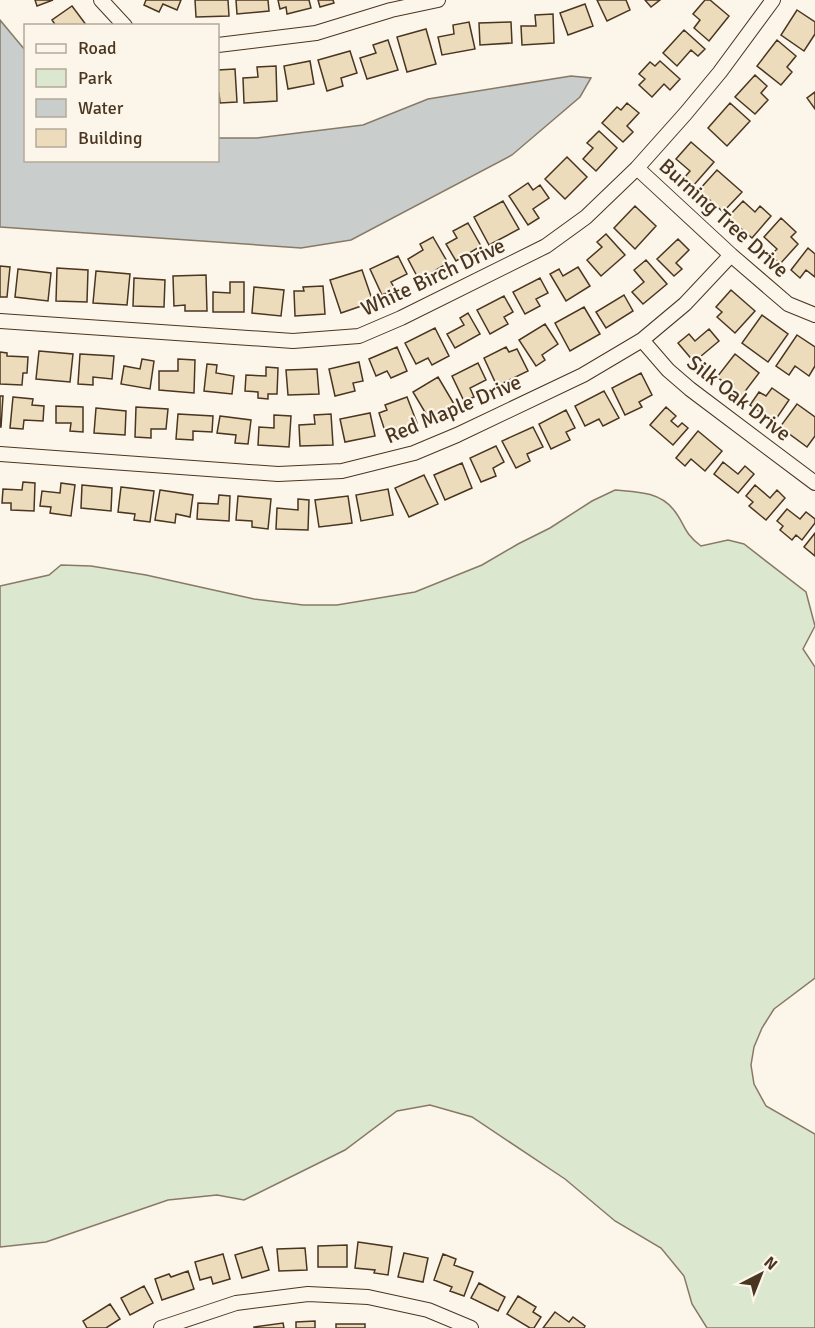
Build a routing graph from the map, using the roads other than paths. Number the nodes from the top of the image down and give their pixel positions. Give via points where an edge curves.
1 (101, 0) edge
2 (438, 0) edge
3 (773, 0) edge
4 (123, 24) edge
5 (219, 45) edge
6 (637, 168) junction
7 (731, 255) junction
8 (815, 315) edge
9 (0, 321) edge
10 (642, 340) junction
11 (0, 454) edge
12 (815, 483) edge
13 (161, 1328) edge
14 (471, 1328) edge

1 - 4 street
2 - 5 street via 316,33
3 - 6 street, White Birch Drive via 713,80
6 - 7 street, Burning Tree Drive
6 - 9 street, White Birch Drive via 586,217 546,246 358,336 293,341
7 - 8 street, Burning Tree Drive via 788,304
7 - 10 street, Red Maple Drive
10 - 11 street, Red Maple Drive via 583,375 457,435 414,453 342,471 278,474
10 - 12 street, Silk Oak Drive via 690,389
13 - 14 street via 237,1303 308,1294 368,1297 428,1310

